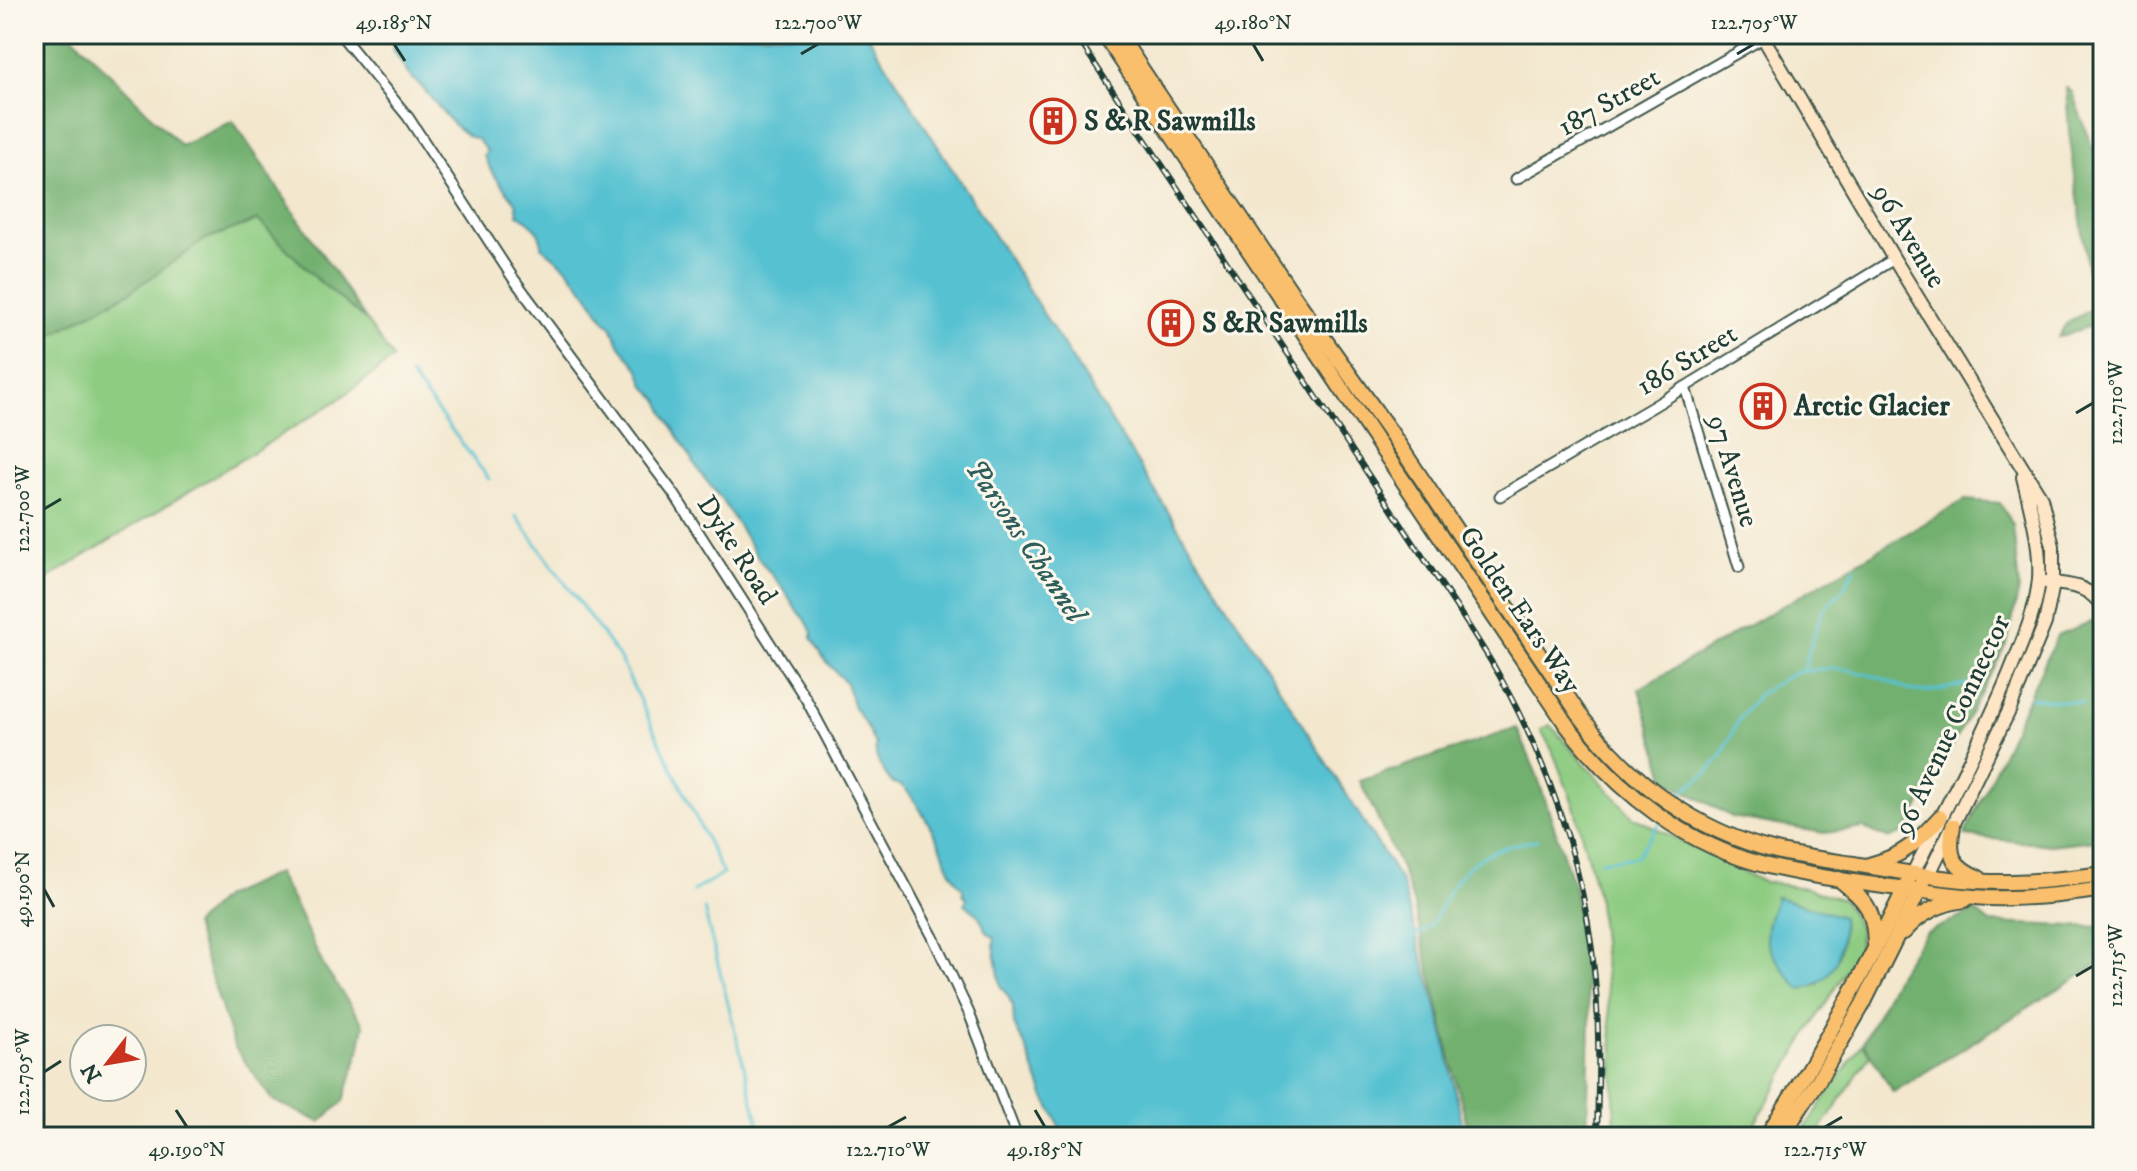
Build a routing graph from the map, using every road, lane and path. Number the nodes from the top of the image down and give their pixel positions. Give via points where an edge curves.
1 (340, 34) edge
2 (1104, 34) edge
3 (1118, 34) edge
4 (1762, 36) edge
5 (1516, 179) dead end
6 (1894, 259) junction
7 (1685, 387) junction
8 (2019, 462) junction
9 (1500, 496) dead end
10 (1739, 567) dead end
11 (2039, 581) junction
12 (2053, 584) junction
13 (2103, 607) edge
14 (1946, 822) junction
15 (1866, 866) junction
16 (2103, 874) edge
17 (1928, 876) junction
18 (1838, 879) junction
19 (1987, 882) junction
20 (1912, 885) junction
21 (2103, 889) edge
22 (1985, 898) junction
23 (1882, 950) junction
24 (1017, 1137) edge
25 (1766, 1137) edge
26 (1781, 1137) edge

1 - 24 street, Dyke Road via 408,117 513,278 674,494 806,699 933,937
2 - 18 main road, Golden Ears Way via 1592,756 1623,788 1672,824 1720,849
3 - 15 main road, Golden Ears Way via 1591,731 1643,784 1727,835 1775,851
4 - 5 street, 187 Street
4 - 6 main road, 96 Avenue
6 - 7 street, 186 Street
6 - 8 main road, 96 Avenue
7 - 9 street, 186 Street
7 - 10 street, 97 Avenue
8 - 11 main road, 96 Avenue via 2035,529
8 - 12 main road, 96 Avenue via 2041,498 2053,546
11 - 12 main road
11 - 14 main road, 96 Avenue Connector via 2026,633
12 - 13 main road via 2083,588
12 - 14 main road, 96 Avenue Connector via 2045,623 2009,711
14 - 15 main road via 1900,854
14 - 17 main road, 96 Avenue Connector
14 - 19 main road via 1955,862
14 - 20 main road, 96 Avenue Connector
15 - 20 main road, Golden Ears Way
16 - 19 main road, Golden Ears Way
17 - 19 main road, Golden Ears Way
17 - 20 main road, Golden Ears Way
18 - 20 main road, Golden Ears Way
18 - 23 main road via 1867,905
20 - 22 main road, Golden Ears Way
20 - 23 main road
21 - 22 main road, Golden Ears Way
22 - 23 main road via 1933,909
23 - 25 main road
23 - 26 main road via 1863,1004

